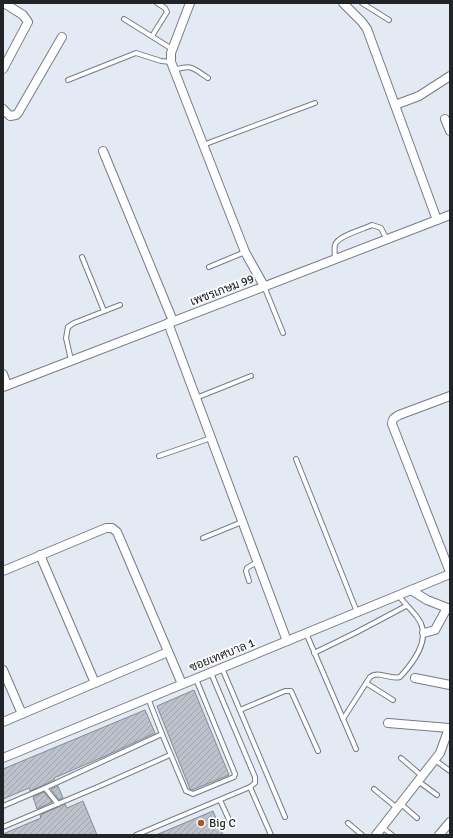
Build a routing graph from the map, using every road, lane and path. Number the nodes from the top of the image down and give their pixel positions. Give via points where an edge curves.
1 (4, 3) edge
2 (157, 3) edge
3 (190, 3) edge
4 (343, 3) edge
5 (362, 3) edge
6 (124, 19) dead end
7 (389, 20) dead end
8 (152, 36) junction
9 (62, 37) dead end
10 (172, 49) junction
11 (172, 66) junction
12 (3, 69) edge
13 (450, 76) edge
14 (208, 78) dead end
15 (68, 80) dead end
16 (315, 103) dead end
17 (395, 105) junction
18 (3, 109) edge
19 (445, 119) dead end
20 (450, 130) edge
21 (203, 145) junction
22 (103, 151) dead end
23 (450, 215) edge
24 (437, 220) junction
25 (387, 240) junction
26 (245, 252) junction
27 (82, 257) dead end
28 (335, 259) junction
29 (209, 267) dead end
30 (264, 286) junction
31 (120, 305) dead end
32 (104, 311) junction
33 (170, 322) junction
34 (283, 333) dead end
35 (71, 360) junction
36 (3, 374) edge
37 (251, 376) dead end
38 (5, 386) edge
39 (450, 396) edge
40 (196, 398) junction
41 (211, 438) junction
42 (159, 456) dead end
43 (296, 460) dead end
44 (242, 522) junction
45 (203, 538) dead end
46 (40, 556) junction
47 (257, 562) junction
48 (3, 571) edge
49 (450, 573) edge
50 (249, 581) dead end
51 (411, 590) junction
52 (398, 595) junction
53 (406, 606) junction
54 (449, 608) edge
55 (358, 612) junction
56 (306, 633) junction
57 (424, 633) junction
58 (287, 641) junction
59 (168, 652) junction
60 (314, 653) junction
61 (222, 668) junction
62 (3, 670) edge
63 (211, 673) junction
64 (196, 678) junction
65 (415, 678) dead end
66 (94, 683) junction
67 (366, 683) junction
68 (182, 684) junction
69 (450, 685) edge
70 (148, 698) junction
71 (393, 700) dead end
72 (240, 710) junction
73 (22, 714) junction
74 (343, 720) junction
75 (3, 722) edge
76 (388, 723) dead end
77 (449, 728) edge
78 (162, 734) junction
79 (356, 749) dead end
80 (318, 751) dead end
81 (170, 755) junction
82 (3, 758) edge
83 (400, 758) dead end
84 (435, 760) junction
85 (450, 771) edge
86 (420, 779) junction
87 (250, 786) junction
88 (45, 788) junction
89 (374, 789) dead end
90 (437, 795) dead end
91 (220, 800) junction
92 (58, 804) junction
93 (3, 806) edge
94 (399, 806) junction
95 (285, 817) dead end
96 (417, 818) dead end
97 (450, 822) edge
98 (231, 824) dead end
99 (348, 824) dead end
100 (3, 827) edge
101 (382, 827) junction
102 (136, 835) edge
103 (271, 835) edge
104 (362, 835) edge
105 (376, 835) edge
106 (392, 835) edge
107 (439, 835) edge

1 - 12 street via 23,15 28,22
2 - 8 lane via 167,12
3 - 10 street
4 - 17 street via 367,30
5 - 7 lane
6 - 8 lane
8 - 10 lane
9 - 18 street via 18,113 10,116
10 - 11 street
11 - 14 lane via 192,67
11 - 15 lane via 136,53
11 - 21 street
13 - 17 street via 419,96
16 - 21 lane
17 - 24 street
19 - 20 street
21 - 26 street
22 - 33 street
23 - 24 street, เพชรเกษม 99
24 - 25 street, เพชรเกษม 99
25 - 28 street, เพชรเกษม 99
25 - 28 lane via 381,228 372,225 336,242
26 - 29 lane
26 - 30 street
27 - 32 lane
28 - 30 street, เพชรเกษม 99
30 - 33 street, เพชรเกษม 99
30 - 34 lane
31 - 32 lane
32 - 35 lane via 68,327 66,338
33 - 35 street, เพชรเกษม 99
33 - 40 street
35 - 38 street, เพชรเกษม 99
36 - 38 street
37 - 40 lane
39 - 49 street via 392,420
40 - 41 street
41 - 42 lane
41 - 44 street
43 - 55 lane
44 - 45 lane
44 - 47 street
46 - 48 street
46 - 59 street via 106,528 112,528 117,532
46 - 66 street
47 - 50 lane via 247,568
47 - 58 street
49 - 51 street, ซอยเทศบาล 1
51 - 52 street, ซอยเทศบาล 1
51 - 54 street via 427,600
52 - 53 lane
52 - 55 street, ซอยเทศบาล 1
53 - 57 lane via 422,624
53 - 60 lane
54 - 57 street via 435,630
55 - 56 street, ซอยเทศบาล 1
56 - 58 street, ซอยเทศบาล 1
56 - 60 lane
57 - 67 lane via 418,652 400,677 392,678 377,674
58 - 61 street, ซอยเทศบาล 1
59 - 66 street
59 - 68 street
60 - 74 lane
61 - 63 street, ซอยเทศบาล 1
61 - 72 lane
62 - 73 street
63 - 64 street, ซอยเทศบาล 1
63 - 87 lane via 255,777 255,783
64 - 68 street, ซอยเทศบาล 1
64 - 81 lane via 235,772 234,777 193,794 189,793
65 - 69 street
66 - 73 street
67 - 71 lane
67 - 74 lane
68 - 70 street, ซอยเทศบาล 1
70 - 78 lane
70 - 82 street, ซอยเทศบาล 1
72 - 80 lane via 285,691 291,691
72 - 95 lane
73 - 75 street
74 - 79 lane
76 - 77 street
77 - 84 street via 443,748
78 - 81 lane
78 - 88 lane
81 - 92 lane
83 - 86 lane
84 - 85 lane
84 - 86 street
86 - 90 lane
86 - 94 street
87 - 91 lane
87 - 103 lane
88 - 92 lane
88 - 93 lane
89 - 94 lane
91 - 98 lane
91 - 102 lane
92 - 100 lane
94 - 96 lane
94 - 101 street
97 - 107 street
99 - 104 lane
101 - 105 street
101 - 106 lane

